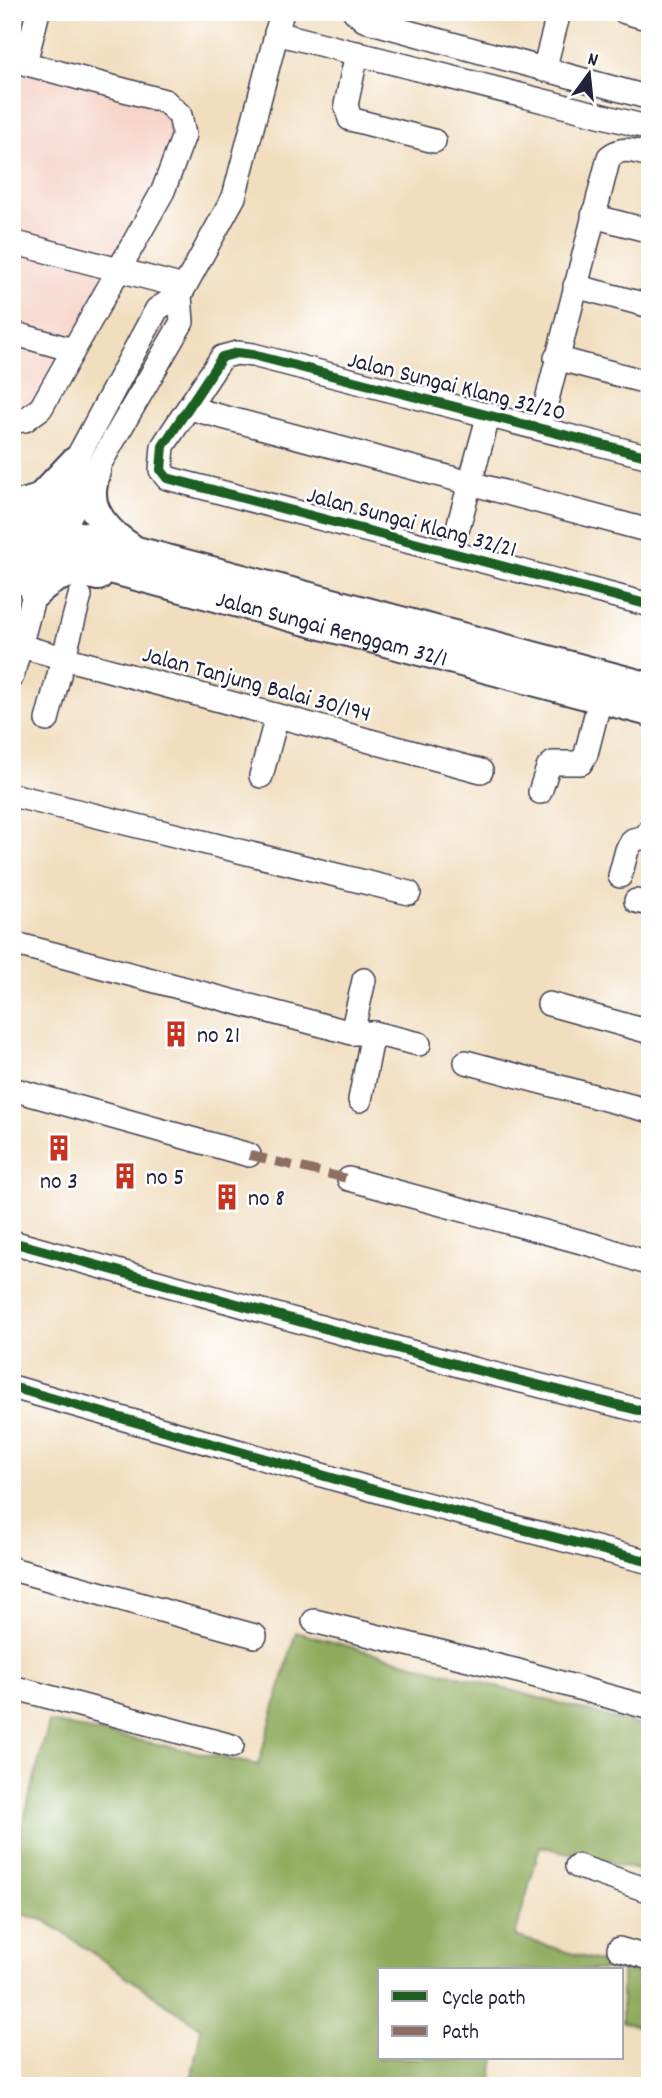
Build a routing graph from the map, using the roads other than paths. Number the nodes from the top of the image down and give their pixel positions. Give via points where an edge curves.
1 (38, 12) edge
2 (355, 12) edge
3 (559, 12) edge
4 (625, 12) edge
5 (650, 19) edge
6 (279, 23) edge
7 (357, 54) junction
8 (18, 62) edge
9 (544, 70) junction
10 (650, 98) edge
11 (650, 128) edge
12 (434, 141) dead end
13 (650, 155) edge
14 (593, 216) junction
15 (650, 231) edge
16 (12, 242) edge
17 (118, 271) junction
18 (575, 286) junction
19 (182, 291) junction
20 (650, 306) edge
21 (12, 333) edge
22 (73, 350) junction
23 (556, 358) junction
24 (650, 383) edge
25 (189, 408) junction
26 (489, 414) junction
27 (12, 421) edge
28 (540, 427) junction
29 (650, 457) edge
30 (85, 467) junction
31 (470, 483) junction
32 (12, 507) edge
33 (12, 518) edge
34 (650, 531) edge
35 (49, 540) junction
36 (12, 543) edge
37 (135, 551) junction
38 (451, 553) junction
39 (12, 554) edge
40 (36, 593) junction
41 (80, 596) dead end
42 (648, 603) edge
43 (264, 609) junction
44 (20, 646) junction
45 (63, 657) junction
46 (12, 676) edge
47 (645, 698) edge
48 (600, 699) junction
49 (277, 716) junction
50 (47, 720) dead end
51 (481, 771) dead end
52 (261, 776) dead end
53 (540, 792) dead end
54 (12, 795) edge
55 (650, 830) edge
56 (620, 876) dead end
57 (409, 893) dead end
58 (12, 943) edge
59 (365, 980) dead end
60 (549, 1004) dead end
61 (650, 1032) edge
62 (363, 1033) junction
63 (418, 1044) dead end
64 (466, 1062) dead end
65 (12, 1089) edge
66 (360, 1100) dead end
67 (650, 1111) edge
68 (249, 1154) dead end
69 (349, 1179) dead end
70 (12, 1242) edge
71 (650, 1264) edge
72 (12, 1387) edge
73 (650, 1413) edge
74 (650, 1562) edge
75 (12, 1569) edge
76 (314, 1620) dead end
77 (255, 1636) dead end
78 (12, 1687) edge
79 (650, 1708) edge
80 (232, 1746) dead end
81 (577, 1866) dead end
82 (650, 1891) edge
83 (619, 1949) dead end
84 (650, 1958) edge

1 - 8 street
2 - 9 street via 364,20
3 - 9 street
4 - 5 street
6 - 7 street
6 - 19 street via 234,197
7 - 11 street
7 - 12 street via 346,105 350,119
8 - 17 street via 165,101 180,115 184,135 163,191
9 - 10 street
13 - 14 street via 627,149 617,150 609,158
14 - 15 street
14 - 18 street
16 - 17 street
17 - 19 street
17 - 22 street
18 - 20 street
18 - 23 street
19 - 30 street via 157,309
21 - 22 street
22 - 27 street via 41,408 25,420
23 - 24 street
23 - 28 street
25 - 26 street, Jalan Sungai Klang 32/20 via 222,357 237,354
25 - 31 street
25 - 38 street, Jalan Sungai Klang 32/21 via 163,446 161,470 167,478
26 - 28 street, Jalan Sungai Klang 32/20
26 - 31 street
28 - 29 street, Jalan Sungai Klang 32/20
30 - 32 main road via 39,499
30 - 35 street via 50,513
30 - 37 main road via 96,511 117,538
31 - 34 street
31 - 38 street
33 - 35 main road, Jalan Sungai Renggam 32/1
35 - 36 main road, Jalan Sungai Renggam 32/1
35 - 37 main road, Jalan Sungai Renggam 32/1
35 - 40 street
35 - 43 main road, Jalan Sungai Renggam 32/1
37 - 47 main road, Jalan Sungai Renggam 32/1
38 - 42 street, Jalan Sungai Klang 32/21
39 - 40 main road
40 - 43 main road via 63,573 85,573 240,614
40 - 44 street
41 - 45 street
43 - 48 main road, Jalan Sungai Renggam 32/1
44 - 45 street, Jalan Tanjung Balai 30/194
44 - 46 street
45 - 49 street, Jalan Tanjung Balai 30/194
45 - 50 street
47 - 48 main road, Jalan Sungai Renggam 32/1
48 - 53 street via 581,762 553,763
49 - 51 street, Jalan Tanjung Balai 30/194
49 - 52 street
54 - 57 street
55 - 56 street via 627,850
58 - 62 street
59 - 62 street
60 - 61 street
62 - 63 street
62 - 66 street
64 - 67 street
65 - 68 street
69 - 71 street
70 - 73 street
72 - 74 street via 406,1499
75 - 77 street
76 - 79 street
78 - 80 street
81 - 82 street
83 - 84 street

